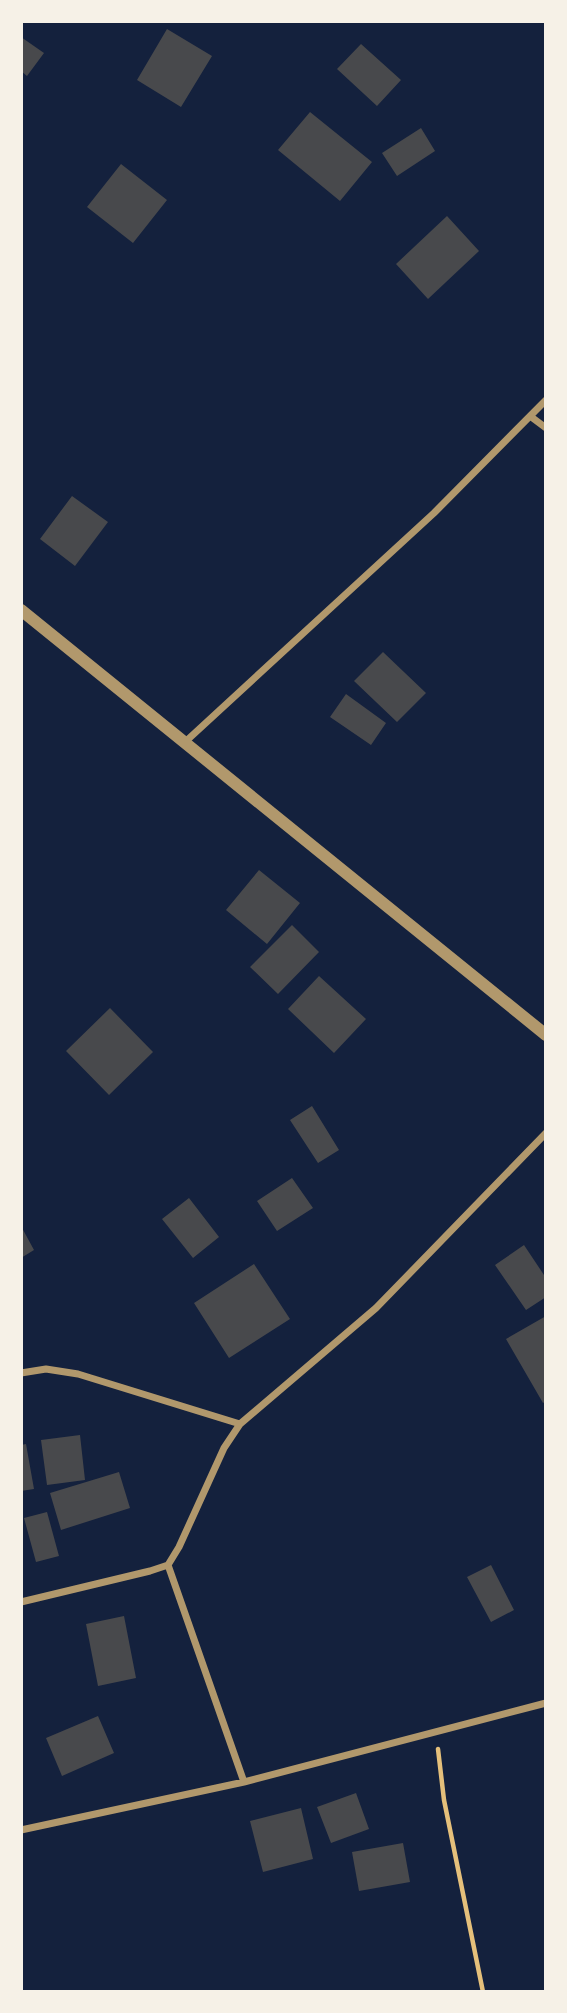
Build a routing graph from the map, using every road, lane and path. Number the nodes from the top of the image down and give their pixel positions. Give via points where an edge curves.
1 (546, 400) edge
2 (530, 416) junction
3 (546, 428) edge
4 (21, 611) edge
5 (184, 743) junction
6 (546, 1035) edge
7 (546, 1133) edge
8 (21, 1373) edge
9 (240, 1424) junction
10 (168, 1564) junction
11 (21, 1602) edge
12 (546, 1703) edge
13 (436, 1731) junction
14 (244, 1782) junction
15 (21, 1830) edge
16 (483, 1992) edge

1 - 2 street
2 - 3 street
2 - 5 street via 434,513
4 - 5 street
5 - 6 street
7 - 9 street via 376,1308
8 - 9 street via 46,1369 78,1374
9 - 10 street via 223,1448
10 - 11 street
10 - 14 street
12 - 13 street
13 - 14 street
13 - 16 path via 444,1800
14 - 15 street

